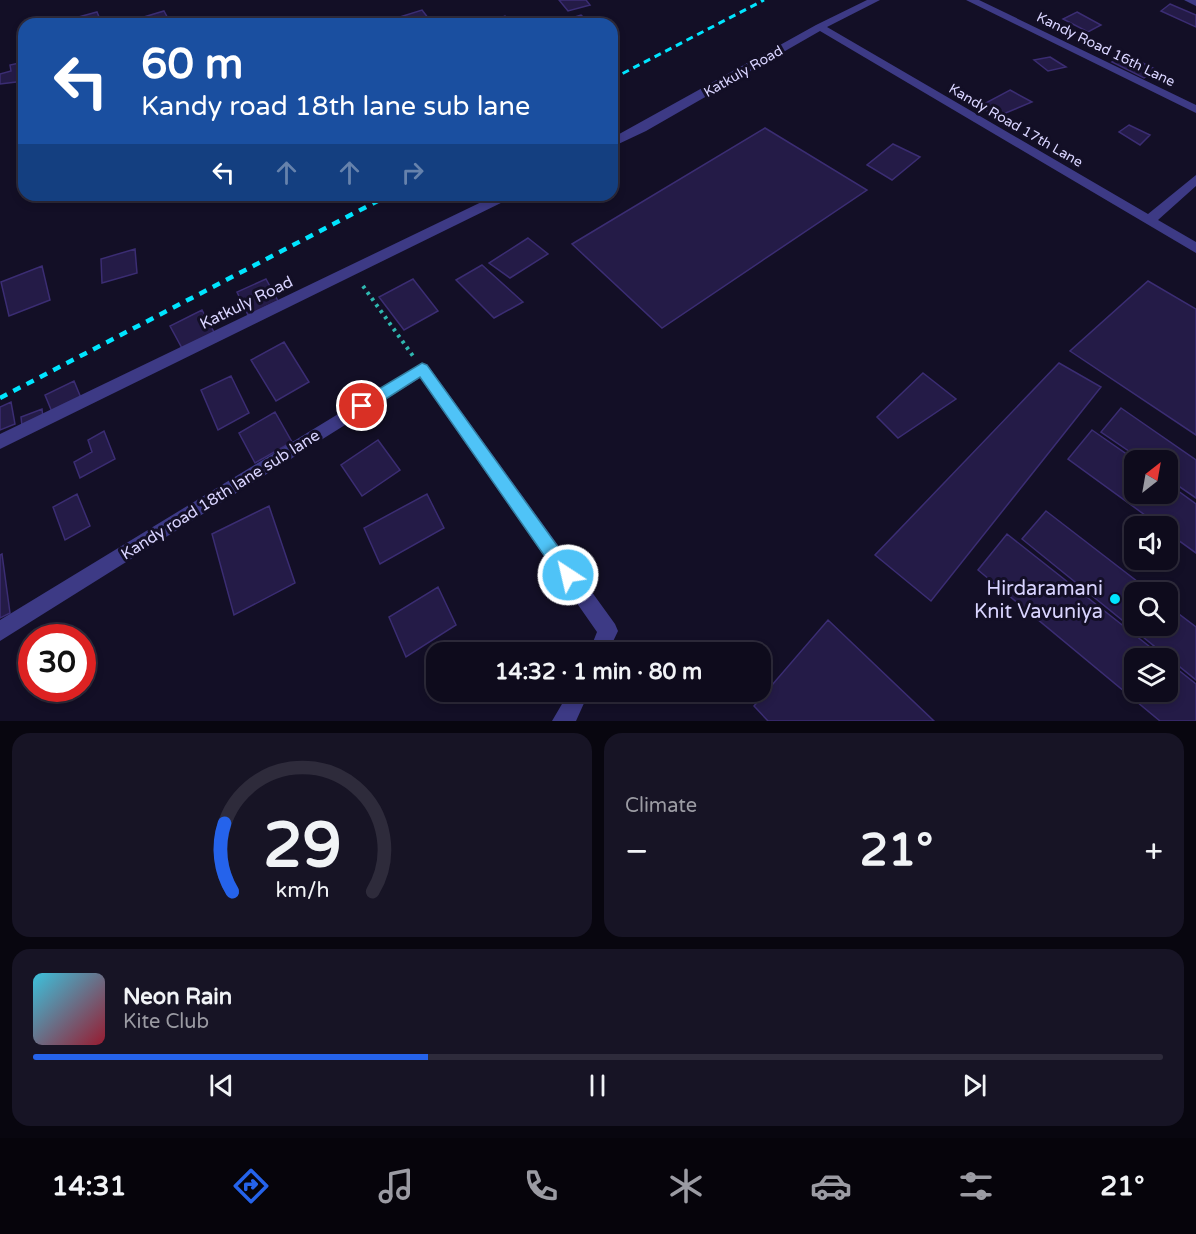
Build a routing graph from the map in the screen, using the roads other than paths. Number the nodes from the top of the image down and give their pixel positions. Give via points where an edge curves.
1 (875, 0) edge
2 (971, 0) edge
3 (1189, 0) edge
4 (1196, 3) edge
5 (820, 27) junction
6 (1196, 109) edge
7 (618, 140) edge
8 (1196, 179) edge
9 (495, 201) edge
10 (1149, 220) junction
11 (1196, 248) edge
12 (0, 442) edge
13 (0, 631) edge
14 (603, 642) edge
15 (574, 702) edge
16 (562, 721) edge

1 - 5 street, Katkuly Road
2 - 6 street, Kandy Road 16th Lane
3 - 4 street
5 - 7 street, Katkuly Road
5 - 10 street, Kandy Road 17th Lane
8 - 10 street
9 - 12 street, Katkuly Road
10 - 11 street, Kandy Road 17th Lane
13 - 14 street, Kandy road 18th lane sub lane via 422,369 608,631
15 - 16 street

